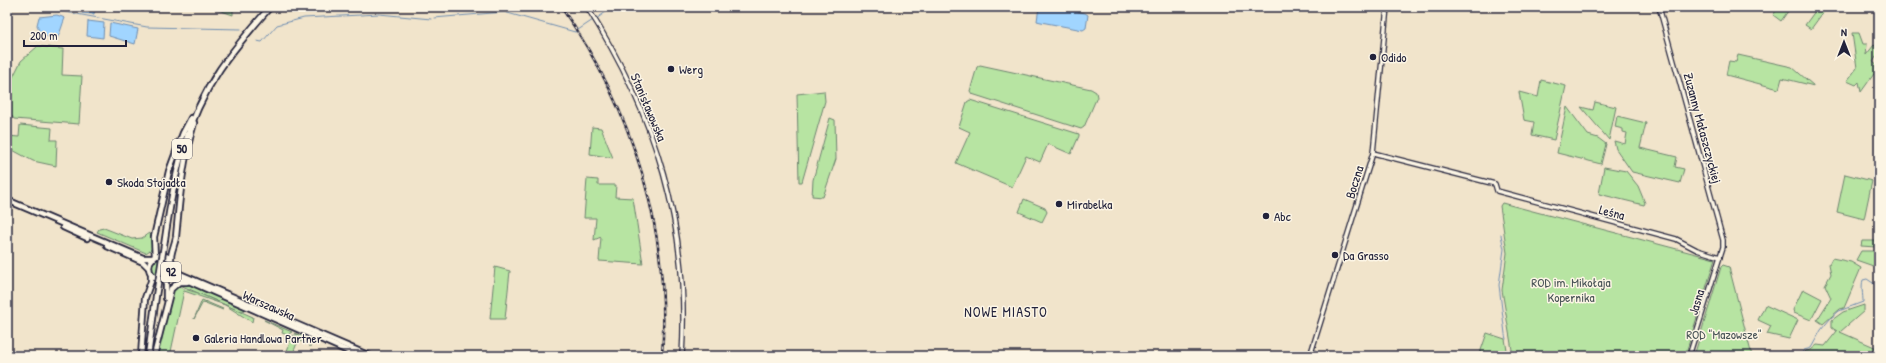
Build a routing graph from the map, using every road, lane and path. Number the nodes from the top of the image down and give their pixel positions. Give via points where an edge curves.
1 (270, 7) edge
2 (587, 7) edge
3 (1387, 7) edge
4 (1659, 7) edge
5 (197, 109) junction
6 (1373, 153) junction
7 (7, 200) edge
8 (50, 219) junction
9 (1720, 255) junction
10 (154, 257) junction
11 (171, 261) junction
12 (173, 266) junction
13 (149, 268) junction
14 (151, 275) junction
15 (167, 277) junction
16 (196, 283) junction
17 (165, 306) junction
18 (141, 356) edge
19 (148, 356) edge
20 (154, 356) edge
21 (359, 356) edge
22 (370, 356) edge
23 (682, 356) edge
24 (1310, 356) edge
25 (1689, 356) edge

1 - 5 main road, 50 via 221,68
2 - 23 street, Stanisławowska via 619,62 653,140 675,221 683,282
3 - 6 street, Boczna
4 - 9 street, Zuzanny Małaszczyckiej via 1723,236 1724,243
5 - 10 main road via 182,132 169,171 154,237
5 - 11 main road via 181,179 176,239
5 - 19 main road, 50, bridge via 178,163
6 - 9 street, Leśna via 1495,184 1497,191 1676,239 1697,250
6 - 24 street, Boczna
7 - 8 main road, 92
8 - 10 main road, 92 via 144,258
8 - 13 main road, 92 via 70,231 143,262
9 - 25 street, Jasna
10 - 11 main road, 92 via 163,256
10 - 13 main road, 92
11 - 12 main road, 92
12 - 15 main road, 92
12 - 16 main road, 92 via 177,272
13 - 14 main road, 92
14 - 15 main road, 92 via 159,279
14 - 18 main road via 146,294
15 - 16 main road, Warszawska / 92 via 179,277
15 - 17 main road
16 - 17 main road via 175,284
16 - 21 main road, Warszawska / 92
16 - 22 main road, Warszawska / 92
17 - 20 main road

